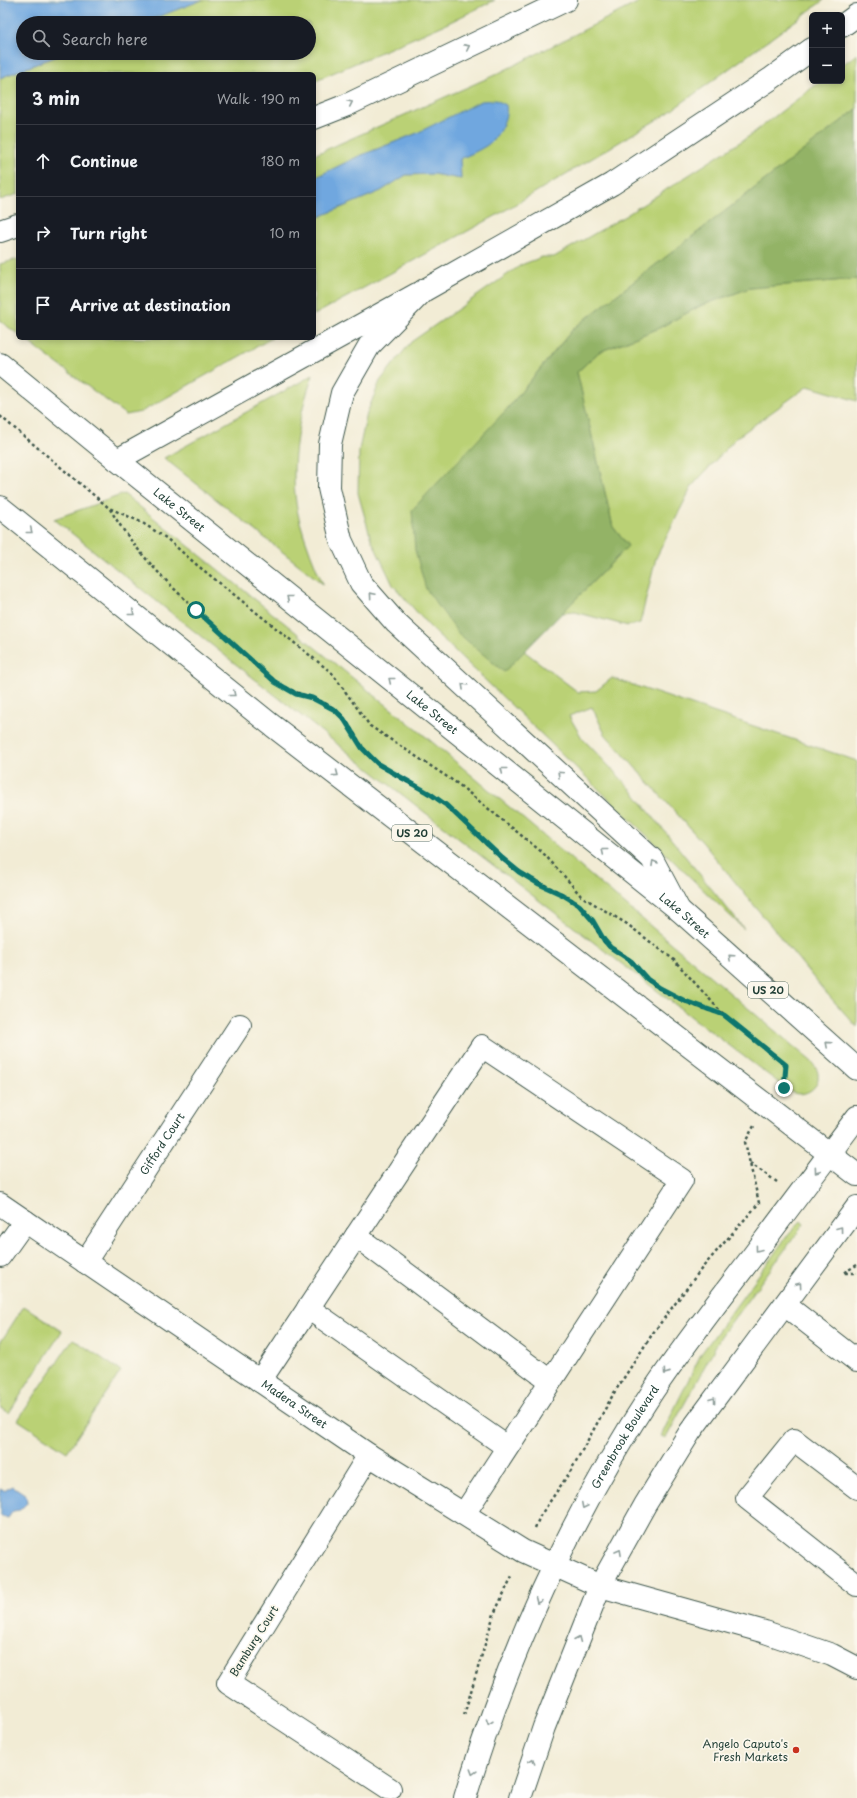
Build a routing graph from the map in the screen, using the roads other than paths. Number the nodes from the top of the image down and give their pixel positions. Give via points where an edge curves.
1 (566, 0) edge
2 (857, 15) edge
3 (845, 24) edge
4 (809, 50) edge
5 (316, 117) edge
6 (16, 226) edge
7 (0, 231) edge
8 (423, 291) junction
9 (0, 364) edge
10 (117, 460) junction
11 (0, 507) edge
12 (679, 910) junction
13 (240, 1025) dead end
14 (857, 1070) edge
15 (857, 1117) edge
16 (830, 1154) junction
17 (857, 1175) edge
18 (0, 1204) edge
19 (857, 1207) edge
20 (25, 1221) junction
21 (356, 1236) junction
22 (0, 1256) edge
23 (85, 1262) junction
24 (784, 1305) junction
25 (308, 1308) junction
26 (857, 1361) edge
27 (260, 1381) junction
28 (550, 1381) junction
29 (507, 1447) junction
30 (369, 1455) junction
31 (857, 1488) edge
32 (464, 1514) junction
33 (554, 1565) junction
34 (857, 1584) edge
35 (600, 1586) junction
36 (857, 1668) edge
37 (390, 1789) dead end
38 (465, 1798) edge
39 (520, 1798) edge

5 -> 1 main road via 347,105
2 - 3 main road
4 - 8 main road via 772,78 612,184
6 - 7 main road
8 - 10 main road
12 -> 8 main road via 652,859 396,624 361,583 341,540 329,488 330,444 342,393 369,346
9 - 10 main road, Lake Street / US 20
12 -> 10 main road, Lake Street / US 20
11 -> 16 main road, US 20 via 269,723
14 -> 12 main road, Lake Street / US 20
13 - 23 main road, Gifford Court
15 - 16 main road, Greenbrook Boulevard
16 - 17 main road, US 20
16 -> 33 main road, Greenbrook Boulevard via 653,1391 589,1496
18 - 20 main road, Madera Street
24 -> 19 main road
20 - 22 main road
20 - 23 main road, Madera Street
21 - 25 main road
21 - 28 main road
21 - 28 main road via 482,1046 682,1180
23 - 27 main road, Madera Street
24 - 26 main road
35 -> 24 main road via 645,1505 690,1432
25 - 27 main road
25 - 29 main road
27 - 30 main road, Madera Street
28 - 29 main road
29 - 32 main road
30 - 32 main road, Madera Street
30 - 37 main road, Bamburg Court via 228,1682
31 - 34 main road via 794,1440 747,1498
32 - 33 main road, Madera Street via 523,1551
33 - 35 main road, Madera Street
33 -> 38 main road, Greenbrook Boulevard via 530,1617 494,1708
35 - 36 main road, Madera Street via 765,1632 832,1655
39 -> 35 main road via 549,1712

